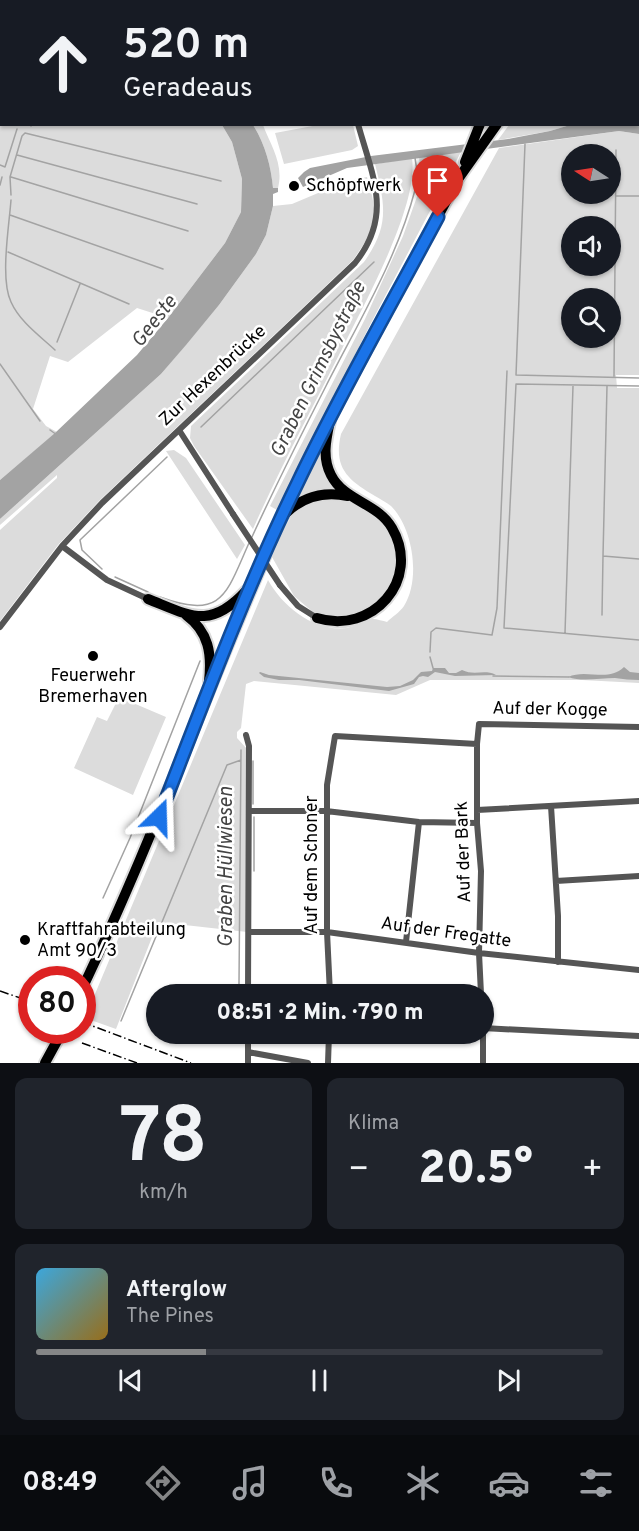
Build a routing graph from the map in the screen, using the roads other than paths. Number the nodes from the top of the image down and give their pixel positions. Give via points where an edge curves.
1 (359, 126) edge
2 (483, 131) edge
3 (331, 416) junction
4 (179, 430) junction
5 (354, 498) junction
6 (280, 520) junction
7 (62, 546) junction
8 (252, 584) junction
9 (148, 599) joint
10 (186, 615) junction
11 (317, 618) joint
12 (0, 627) edge
13 (206, 696) junction
14 (639, 727) edge
15 (246, 735) dead end
16 (477, 744) junction
17 (639, 801) edge
18 (551, 806) junction
19 (477, 810) junction
20 (249, 811) junction
21 (326, 811) junction
22 (419, 822) junction
23 (477, 823) junction
24 (639, 876) edge
25 (556, 881) junction
26 (249, 932) junction
27 (327, 932) junction
28 (405, 942) junction
29 (479, 953) junction
30 (558, 962) junction
31 (93, 966) edge
32 (639, 970) edge
33 (248, 984) edge
34 (330, 984) edge
35 (481, 984) edge
36 (494, 1029) edge
37 (639, 1036) edge
38 (55, 1044) edge
39 (248, 1044) edge
40 (329, 1044) edge
41 (483, 1044) edge
42 (53, 1048) junction
43 (248, 1052) junction
44 (40, 1063) edge
45 (47, 1063) edge
46 (248, 1063) edge
47 (308, 1063) edge
48 (328, 1063) edge
49 (483, 1063) edge

1 - 4 street, Zur Hexenbrücke via 378,202 378,215 364,252
2 - 3 highway
3 - 5 highway via 325,447 327,464 334,480
3 - 6 highway
4 - 7 street, Zur Hexenbrücke
4 - 11 street, bridge via 280,585 298,606
5 - 6 highway via 318,495 293,507
5 - 11 highway via 378,512 393,529 400,549 398,579 383,603 365,616 343,622
6 - 8 highway
7 - 9 street via 107,580
7 - 12 street, Zur Hexenbrücke
8 - 10 highway via 222,612 201,617
8 - 13 highway
9 - 10 highway
10 - 13 highway via 197,624 208,644
13 - 31 highway via 144,854
14 - 16 street, Auf der Kogge via 478,724
15 - 20 street
16 - 19 street, Auf der Bark
16 - 21 street, Auf dem Schoner via 336,736
17 - 18 street
18 - 19 street
18 - 25 street
19 - 23 street, Auf der Bark
20 - 21 street
20 - 26 street
21 - 22 street
21 - 27 street, Auf dem Schoner
22 - 23 street
22 - 28 street
23 - 29 street, Auf der Bark via 481,871
24 - 25 street
25 - 30 street
26 - 27 street, Auf der Fregatte
26 - 33 street
27 - 28 street, Auf der Fregatte
27 - 34 street, Auf dem Schoner
28 - 29 street, Auf der Fregatte
29 - 30 street, Auf der Fregatte
29 - 35 street, Auf der Bark
30 - 32 street, Auf der Fregatte
36 - 37 street
38 - 42 highway
39 - 43 street
40 - 48 street
41 - 49 street
42 - 44 highway
42 - 45 highway
43 - 46 street
43 - 47 street

